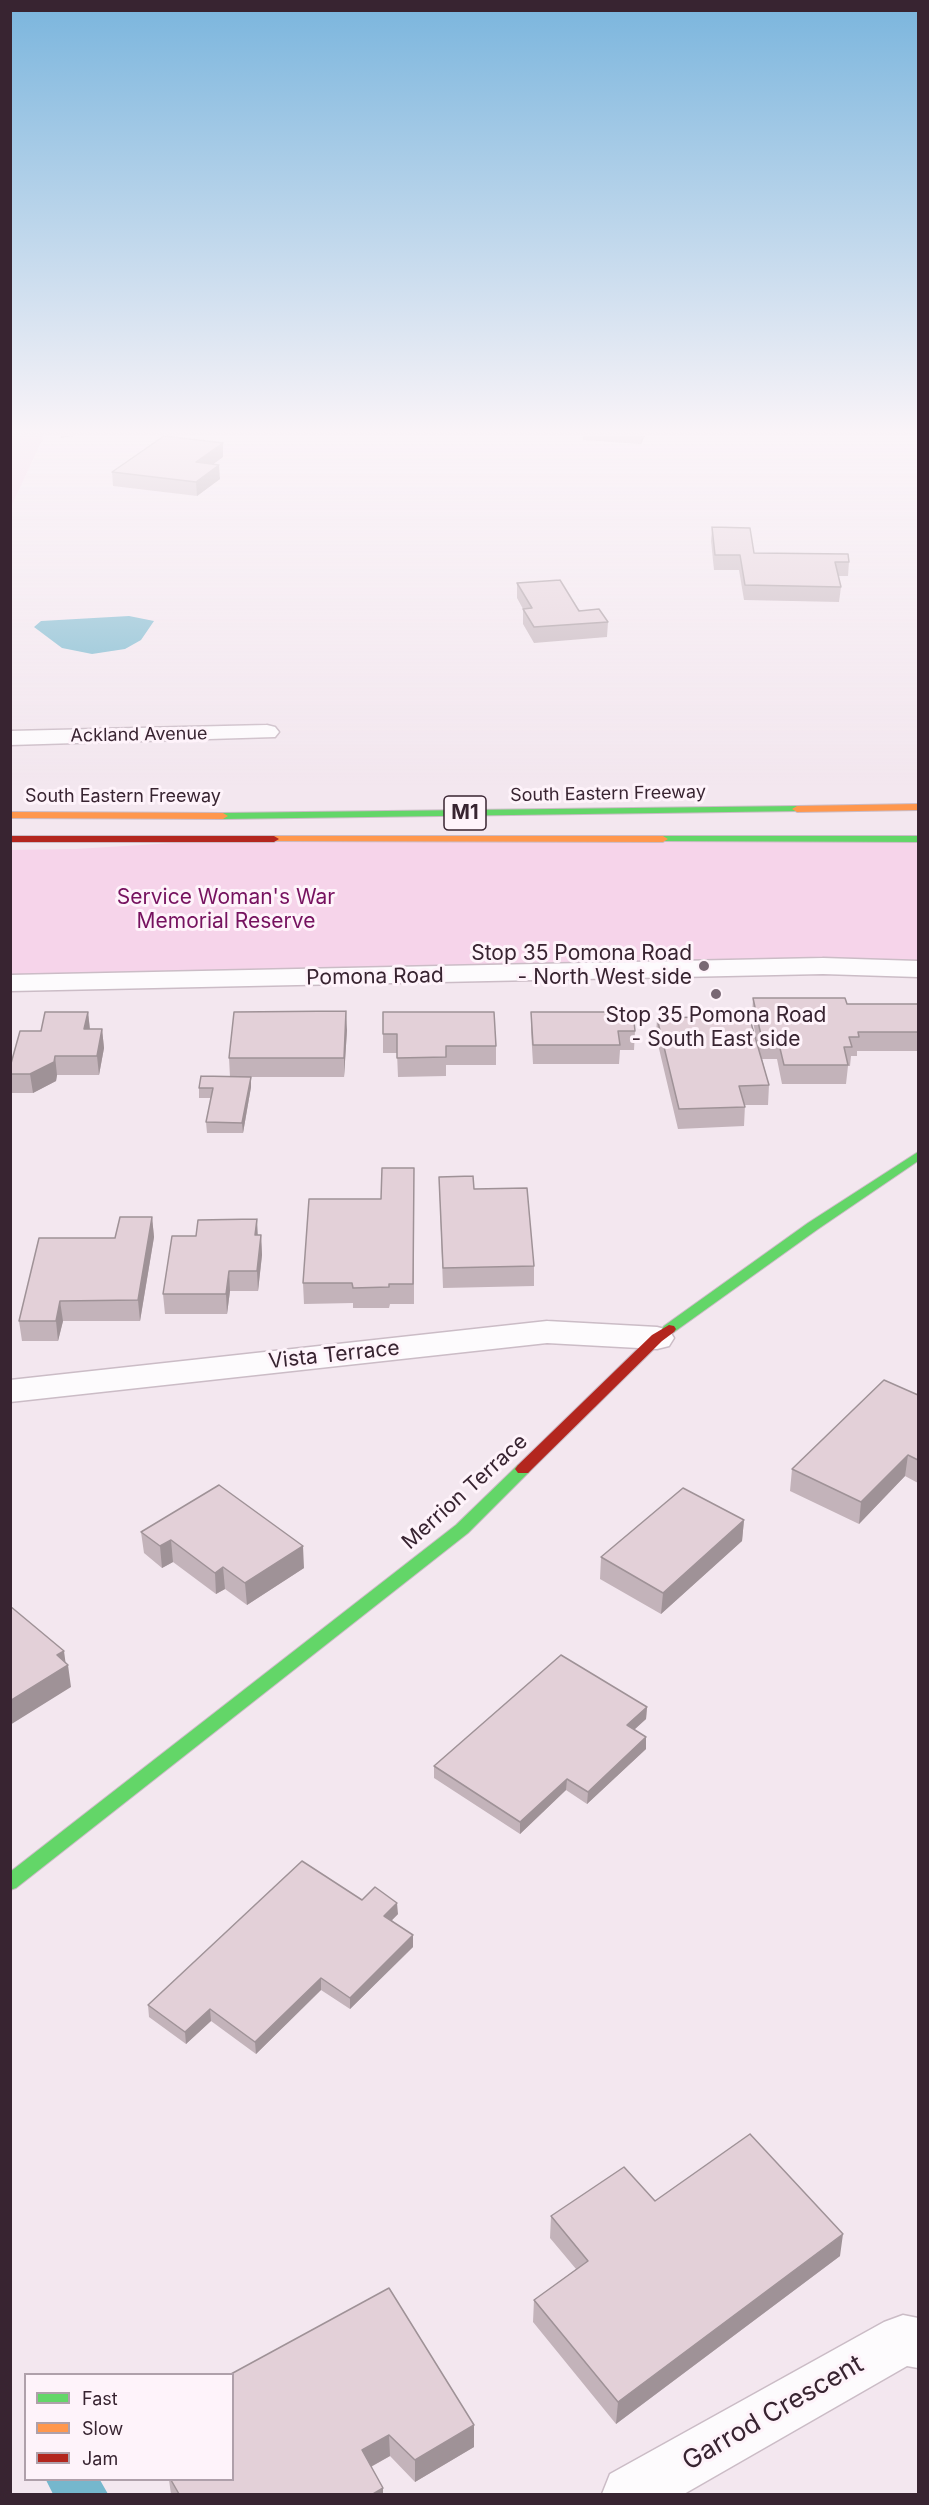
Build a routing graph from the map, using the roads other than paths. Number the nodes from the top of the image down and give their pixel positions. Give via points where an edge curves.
1 (267, 732) dead end
2 (10, 738) edge
3 (918, 807) edge
4 (10, 815) edge
5 (10, 839) edge
6 (918, 839) edge
7 (222, 840) junction
8 (10, 850) edge
9 (918, 969) edge
10 (10, 983) edge
11 (918, 1156) edge
12 (657, 1338) junction
13 (10, 1390) edge
14 (10, 1883) edge
15 (918, 2343) edge
16 (630, 2494) edge

1 - 2 street, Ackland Avenue
3 - 4 main road, South Eastern Freeway / M1 via 291,816
5 - 7 main road, M1
6 - 7 main road, M1
7 - 8 main road
9 - 10 street, Pomona Road via 823,966
11 - 12 main road, Merrion Terrace
12 - 13 street, Vista Terrace via 546,1332
12 - 14 main road, Merrion Terrace via 462,1529
15 - 16 street, Garrod Crescent via 903,2340

